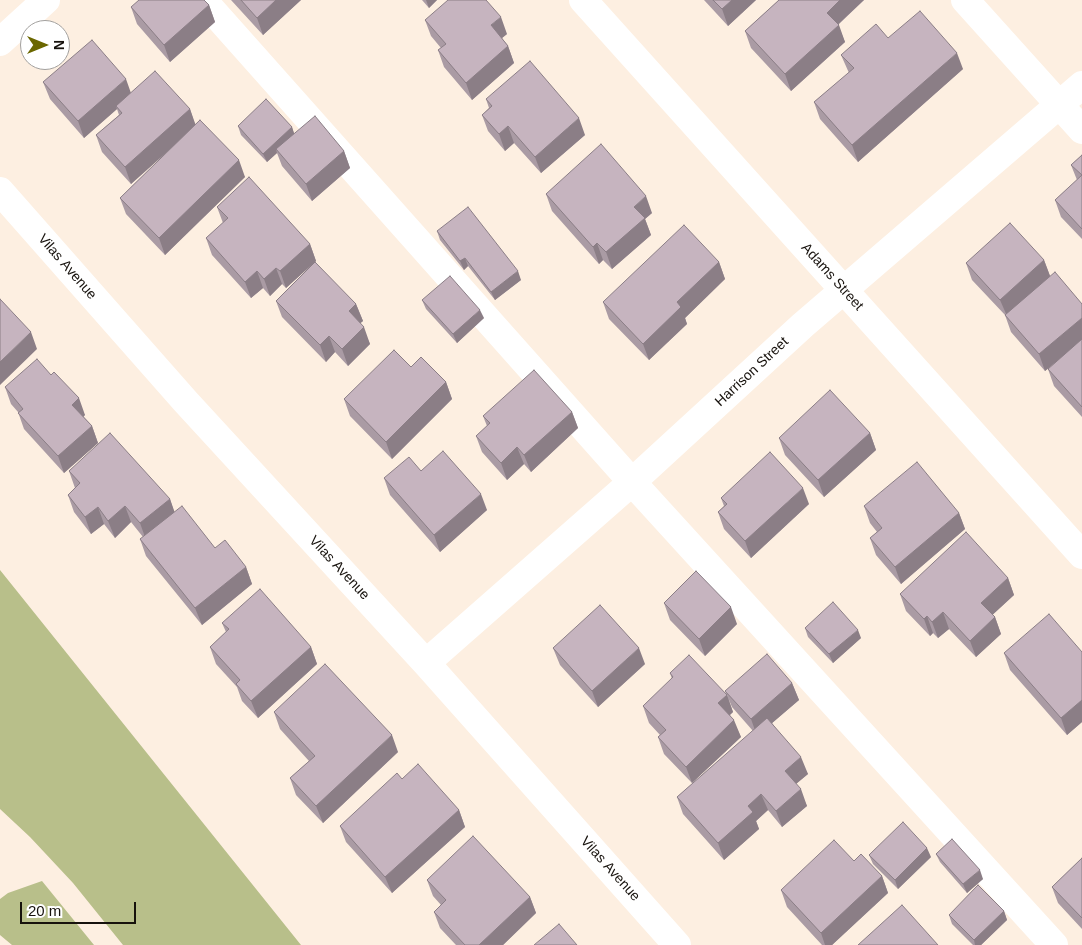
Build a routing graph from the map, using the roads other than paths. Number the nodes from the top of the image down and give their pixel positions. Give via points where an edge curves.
1 (46, 0) edge
2 (203, 0) edge
3 (583, 0) edge
4 (965, 0) edge
5 (0, 42) edge
6 (1082, 85) edge
7 (1059, 105) junction
8 (1082, 130) edge
9 (0, 191) edge
10 (844, 290) junction
11 (632, 482) junction
12 (1082, 555) edge
13 (426, 664) junction
14 (677, 945) edge
15 (1054, 945) edge

1 - 5 street
2 - 11 street
3 - 10 street, Adams Street
4 - 7 street
6 - 7 street, Harrison Street
7 - 8 street
7 - 10 street, Harrison Street
9 - 13 street, Vilas Avenue via 186,402
10 - 11 street, Harrison Street
10 - 12 street, Adams Street
11 - 13 street, Harrison Street
11 - 15 street
13 - 14 street, Vilas Avenue

